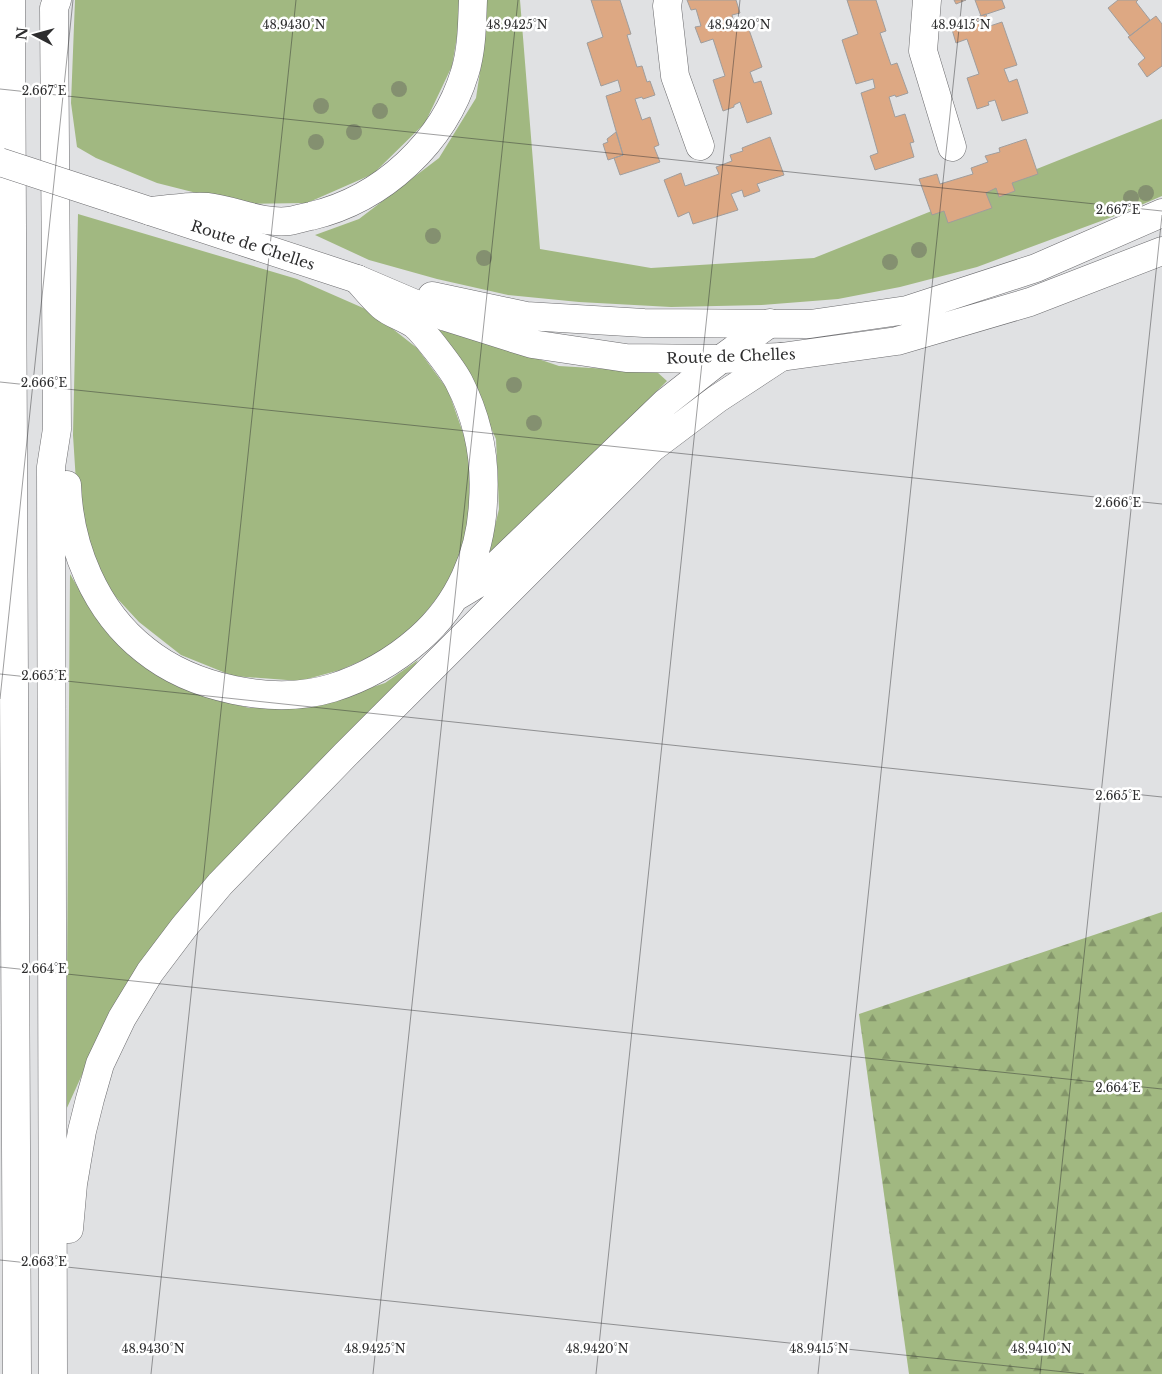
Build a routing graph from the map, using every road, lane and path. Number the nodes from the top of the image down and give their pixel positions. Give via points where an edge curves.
1 (11, 0) edge
2 (473, 0) edge
3 (668, 0) edge
4 (927, 0) edge
5 (54, 3) edge
6 (700, 146) dead end
7 (952, 146) dead end
8 (0, 162) edge
9 (150, 211) junction
10 (1162, 213) edge
11 (1162, 251) edge
12 (357, 279) junction
13 (770, 323) junction
14 (781, 357) junction
15 (721, 359) junction
16 (57, 429) junction
17 (457, 596) junction
18 (53, 1277) junction
19 (17, 1374) edge
20 (53, 1374) edge

1 - 19 main road
2 - 9 main road via 472,35 465,71 453,102 436,132 415,156 362,198 332,211 288,221 249,218 206,207
3 - 6 main road via 675,76
4 - 7 main road via 923,51
5 - 16 main road
8 - 9 main road, Route de Chelles, bridge
9 - 12 main road, Route de Chelles
10 - 13 main road, Route de Chelles via 1036,268 907,310 810,324
11 - 14 main road, Route de Chelles via 1030,302 897,341
12 - 13 main road, Route de Chelles via 526,316 644,323
12 - 15 main road, Route de Chelles via 446,317 532,344 626,358
12 - 17 main road via 383,307 415,325 445,362 458,380 479,436 484,463 483,516 478,543
13 - 15 main road
14 - 15 main road, Route de Chelles
14 - 18 main road via 717,399 652,448 340,761 220,884 184,927 150,972 122,1018 100,1064 72,1184 69,1234
15 - 17 main road via 665,403 477,584
16 - 17 main road via 66,469 70,523 78,552 101,600 122,628 145,650 202,681 264,694 297,694 331,688 404,653 433,627
16 - 18 main road via 51,467
18 - 20 main road

